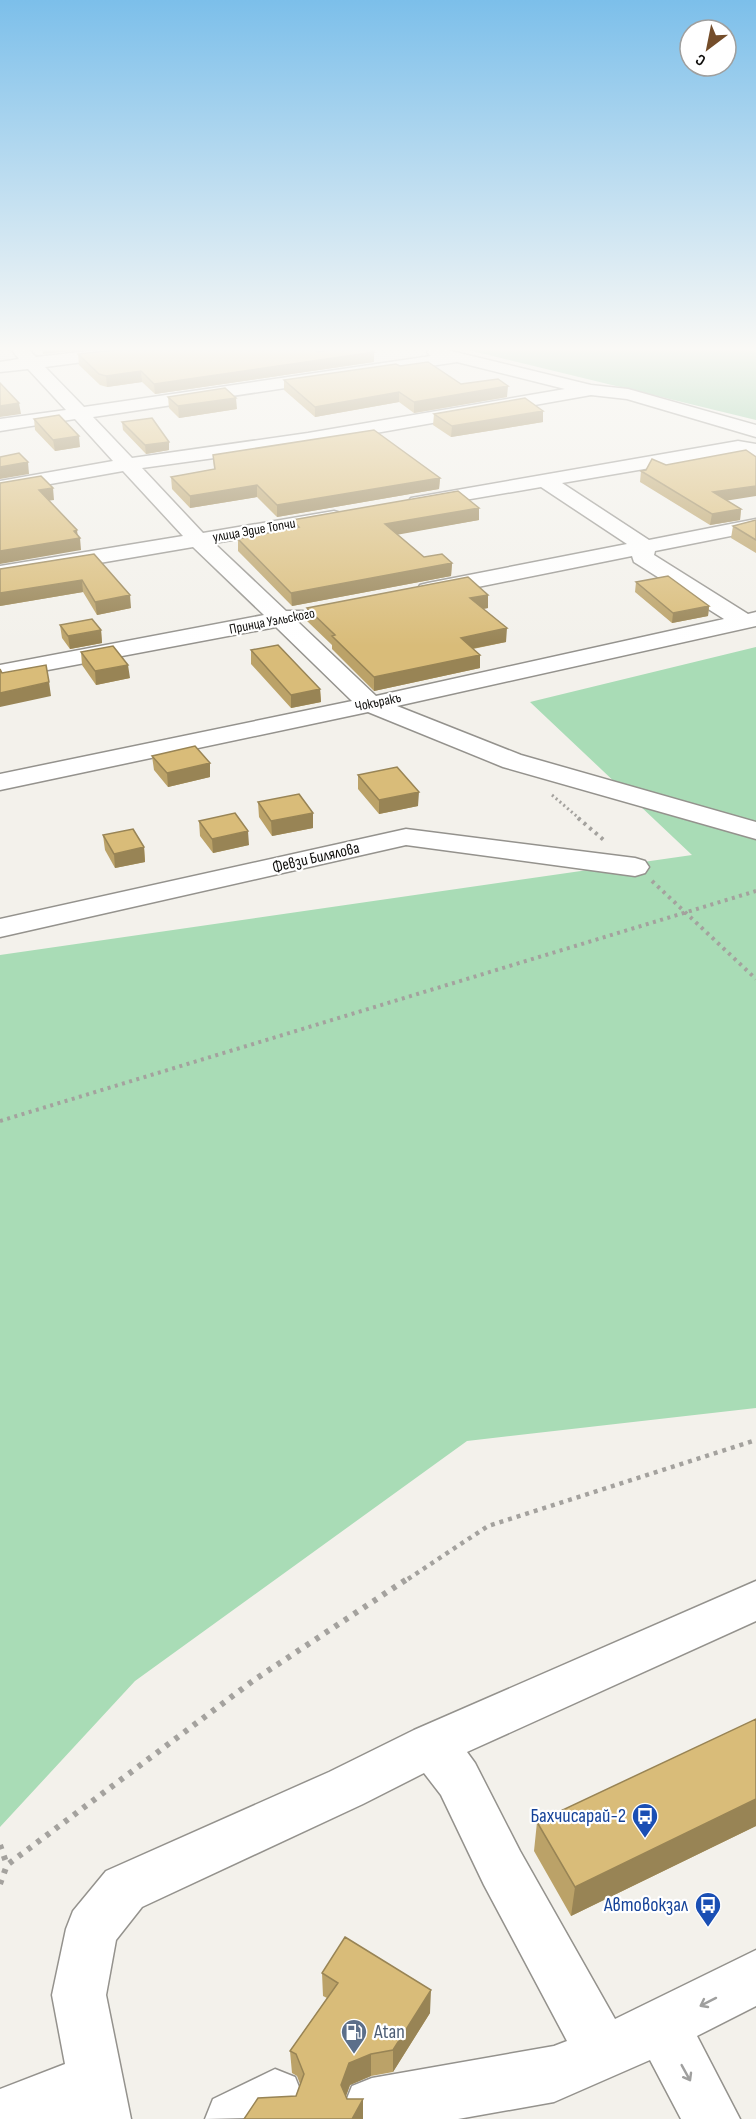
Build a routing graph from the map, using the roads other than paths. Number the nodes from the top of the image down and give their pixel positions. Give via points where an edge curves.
1 (115, 449) edge
2 (240, 449) edge
3 (739, 449) edge
4 (130, 465) junction
5 (545, 481) junction
6 (0, 487) edge
7 (395, 506) edge
8 (349, 514) edge
9 (756, 525) edge
10 (198, 540) junction
11 (646, 547) junction
12 (0, 573) edge
13 (406, 594) edge
14 (314, 612) edge
15 (280, 619) junction
16 (750, 620) edge
17 (0, 672) edge
18 (370, 704) junction
19 (0, 782) edge
20 (756, 831) edge
21 (635, 867) road end
22 (0, 928) edge
23 (756, 1600) edge
24 (430, 1744) junction
25 (756, 1977) edge
26 (661, 2026) junction
27 (604, 2054) junction
28 (99, 2100) edge
29 (372, 2106) dead end
30 (0, 2117) edge
31 (712, 2119) edge

1 - 4 street
2 - 4 street
3 - 5 street
4 - 6 street
4 - 10 street
5 - 7 street
5 - 11 street
8 - 10 street, улица Эдие Топчи
9 - 11 street
10 - 12 street, улица Эдие Топчи
10 - 15 street
11 - 13 street
11 - 16 street via 642,557
14 - 15 street, Принца Уэльского
15 - 17 street, Принца Уэльского
15 - 18 street
16 - 18 street, Чокъракъ
18 - 19 street, Чокъракъ
18 - 20 street via 512,761
21 - 22 street, Февзи Билялова via 406,837
23 - 24 street
24 - 27 street via 458,1779
24 - 28 street via 346,1788 124,1888 92,1929 79,1995
25 -> 26 street
26 - 27 street
26 -> 31 street
27 - 29 street via 554,2074
28 - 30 street

